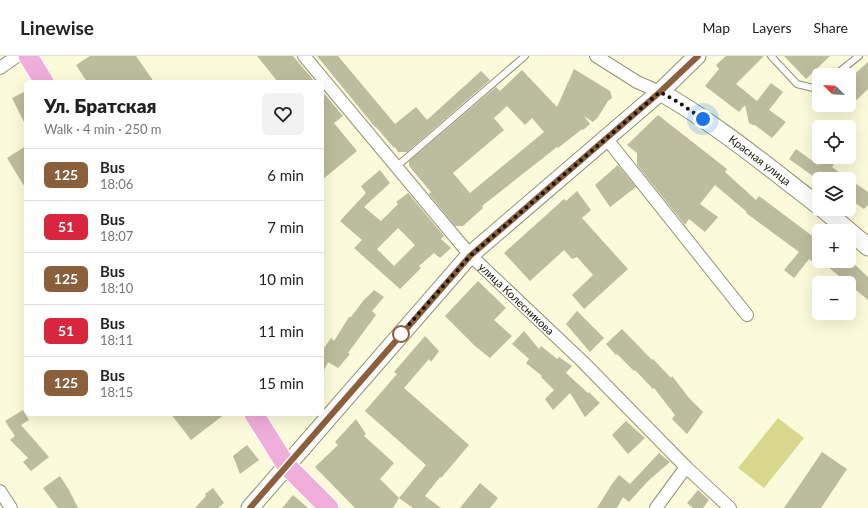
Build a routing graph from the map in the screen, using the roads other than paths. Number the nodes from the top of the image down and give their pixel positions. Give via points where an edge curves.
1 (17, 56) edge
2 (28, 56) edge
3 (304, 56) edge
4 (525, 56) edge
5 (596, 56) edge
6 (698, 56) edge
7 (771, 56) edge
8 (859, 56) edge
9 (0, 68) edge
10 (844, 68) edge
11 (43, 80) edge
12 (324, 80) edge
13 (324, 80) edge
14 (812, 88) edge
15 (660, 92) junction
16 (606, 138) junction
17 (396, 167) junction
18 (812, 201) edge
19 (831, 216) edge
20 (868, 247) edge
21 (470, 256) junction
22 (747, 315) dead end
23 (255, 416) edge
24 (286, 465) junction
25 (686, 467) junction
26 (0, 491) edge
27 (11, 508) edge
28 (250, 508) edge
29 (328, 508) edge
30 (656, 508) edge
31 (730, 508) edge

1 - 9 street
2 - 11 main road
3 - 12 street, улица Колесникова
4 - 17 lane
5 - 15 street, Красная улица via 637,82
6 - 15 main road
7 - 14 lane via 797,84
8 - 10 lane
13 - 17 street, улица Колесникова
15 - 16 main road
15 - 18 main road, Красная улица via 739,145
16 - 21 main road
16 - 22 street
17 - 21 street, улица Колесникова
19 - 20 main road
21 - 24 main road
21 - 25 street, улица Колесникова via 583,362
23 - 24 main road
24 - 28 main road
24 - 29 main road
25 - 30 street
25 - 31 street, улица Колесникова
26 - 27 street

